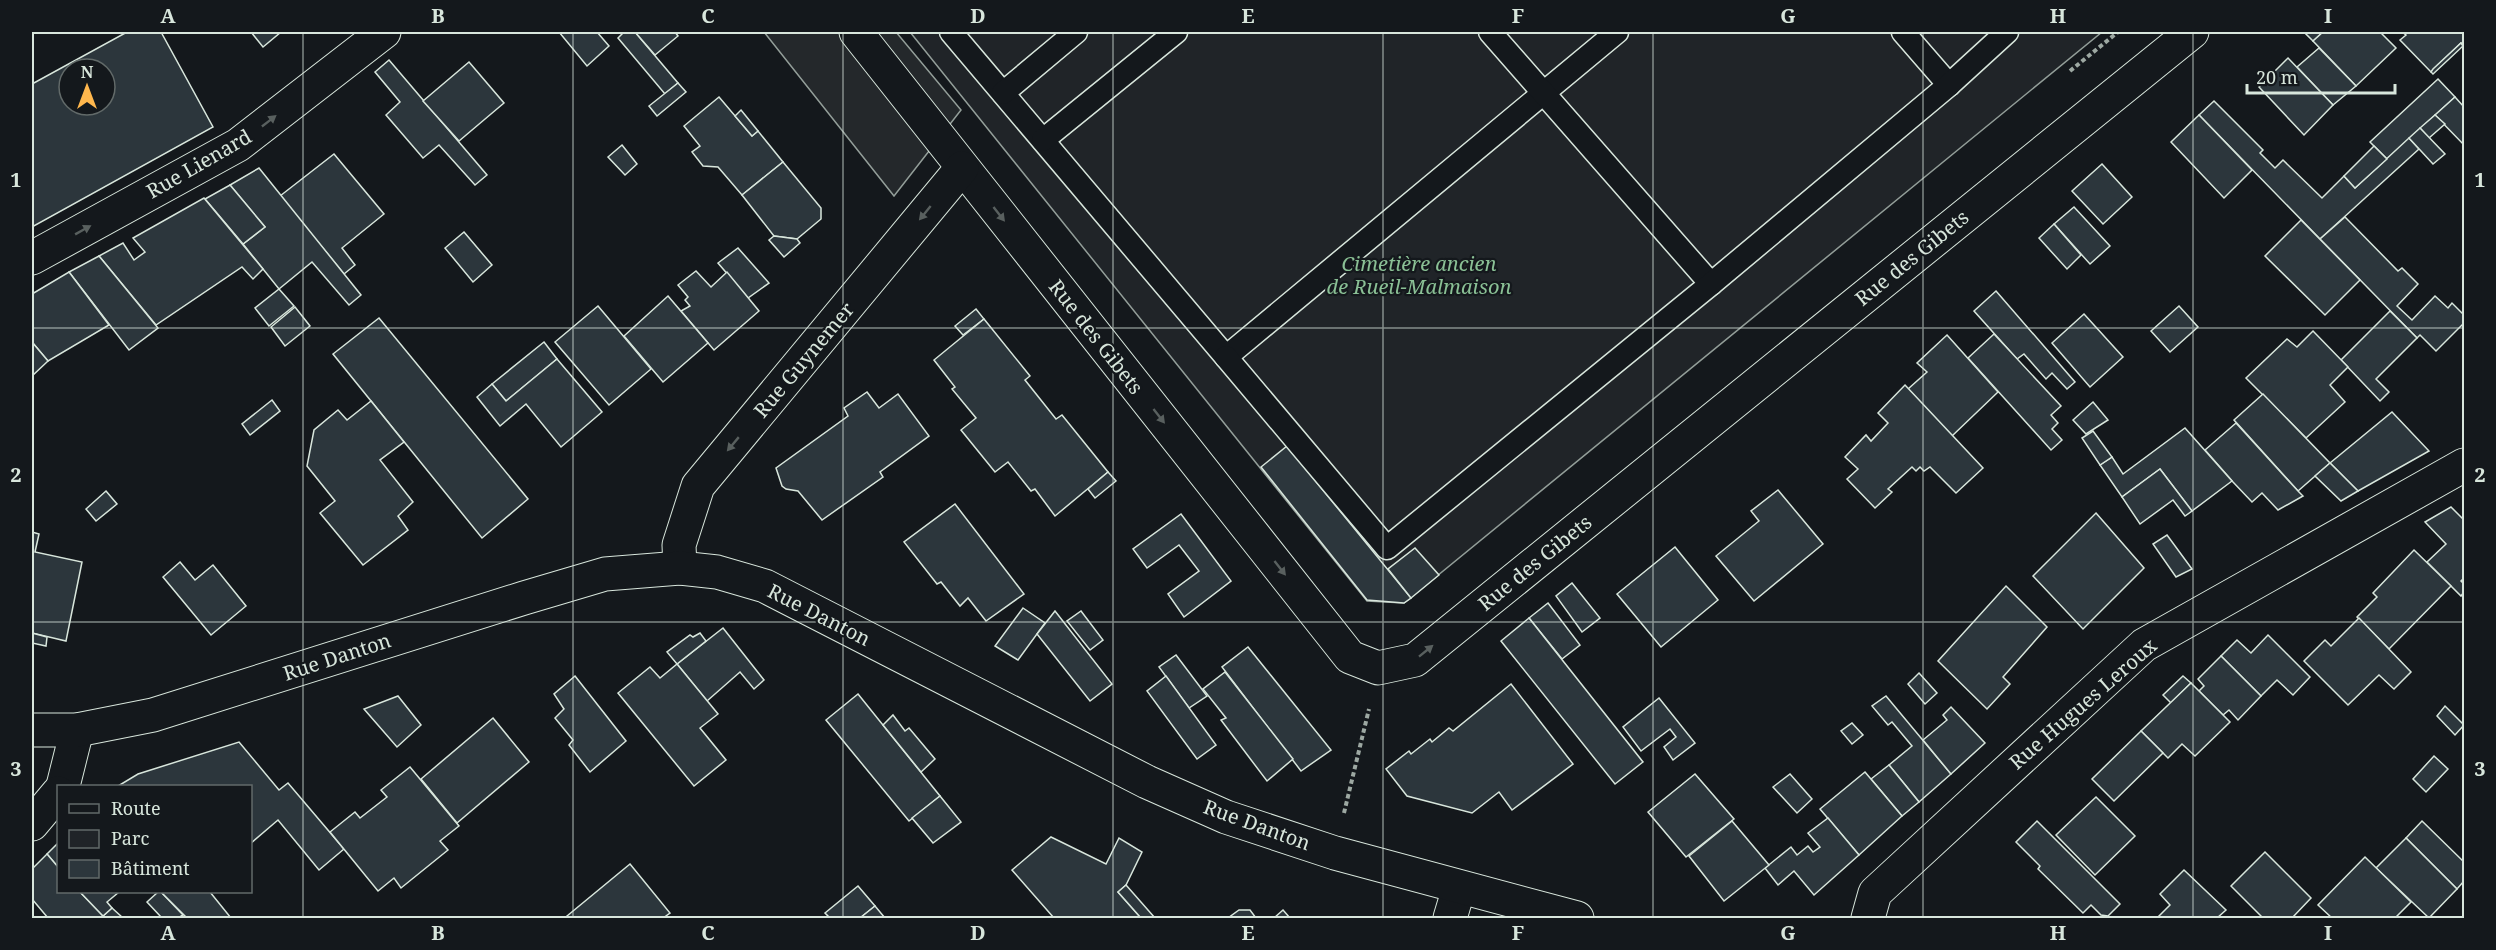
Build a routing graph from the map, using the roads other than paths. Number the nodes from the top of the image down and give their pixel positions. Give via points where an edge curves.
1 (384, 32) edge
2 (856, 32) edge
3 (951, 32) edge
4 (1076, 32) edge
5 (1176, 32) edge
6 (1490, 32) edge
7 (1617, 32) edge
8 (1903, 32) edge
9 (2007, 32) edge
10 (2192, 32) edge
11 (1949, 85) junction
12 (1544, 92) junction
13 (1003, 93) junction
14 (1043, 141) junction
15 (962, 168) junction
16 (32, 258) edge
17 (1712, 284) junction
18 (1226, 357) junction
19 (2464, 465) edge
20 (680, 568) junction
21 (32, 730) edge
22 (77, 730) junction
23 (63, 785) edge
24 (57, 794) edge
25 (32, 824) edge
26 (1454, 903) edge
27 (1577, 918) edge
28 (1868, 918) edge

16 -> 1 street, Rue Lienard via 238,146
2 - 15 street, Rue des Gibets
3 - 13 lane
4 - 13 lane
5 - 14 lane
6 - 12 lane
7 - 12 lane
8 - 11 lane
9 - 11 lane
15 -> 10 street, Rue des Gibets via 1350,657 1378,668 1415,660
11 - 17 lane
12 - 17 lane
12 - 18 lane
13 - 14 lane
14 - 18 lane
15 -> 20 street, Rue Guynemer via 698,486 679,544
17 - 18 lane via 1387,548
19 - 28 street, Rue Hugues Leroux via 2144,645 1875,893
20 - 22 street, Rue Danton via 605,574 153,715
20 - 26 street, Rue Danton via 717,572 765,586 1147,782 1226,817 1335,853
21 - 22 street, Rue Danton
22 - 23 street
24 - 25 street
26 - 27 street, Rue Danton

